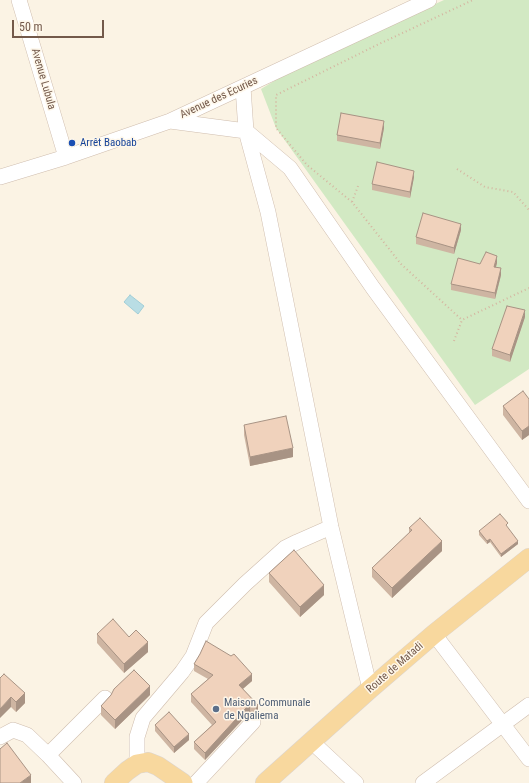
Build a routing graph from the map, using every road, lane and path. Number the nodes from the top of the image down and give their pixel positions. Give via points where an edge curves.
1 (20, 0) edge
2 (429, 0) edge
3 (473, 0) edge
4 (243, 87) junction
5 (170, 121) junction
6 (246, 131) junction
7 (66, 157) junction
8 (457, 169) dead end
9 (0, 177) edge
10 (358, 186) dead end
11 (352, 202) junction
12 (529, 210) edge
13 (529, 288) edge
14 (462, 320) junction
15 (454, 341) dead end
16 (529, 501) edge
17 (331, 527) junction
18 (529, 558) edge
19 (434, 634) junction
20 (370, 689) junction
21 (105, 698) dead end
22 (529, 705) edge
23 (253, 722) dead end
24 (503, 724) junction
25 (0, 737) edge
26 (312, 742) junction
27 (48, 755) junction
28 (529, 759) edge
29 (137, 764) junction
30 (74, 783) edge
31 (114, 783) edge
32 (183, 783) edge
33 (196, 783) edge
34 (265, 783) edge
35 (356, 783) edge
36 (422, 783) edge

1 - 7 street, Avenue Lubula
2 - 4 street, Avenue des Ecuries
3 - 11 path via 276,95 276,128 307,165
4 - 5 street, Avenue des Ecuries
4 - 6 street
5 - 6 street
5 - 7 street, Avenue des Ecuries
6 - 16 street via 290,168 372,288
6 - 17 street via 268,212
7 - 9 street, Avenue des Ecuries
8 - 12 path via 485,187 513,192
10 - 11 path
11 - 14 path via 401,264
13 - 14 path
14 - 15 path
17 - 20 street
17 - 29 street via 285,548 206,623 193,656 143,718 137,737
18 - 19 main road, Route de Matadi
19 - 20 main road, Route de Matadi
19 - 24 street
20 - 26 main road, Route de Matadi
21 - 27 street
22 - 24 street
23 - 33 street
24 - 28 street
24 - 36 street
25 - 27 street via 13,730 27,735
26 - 34 main road, Route de Matadi
26 - 35 street
27 - 30 street
29 - 31 main road
29 - 32 main road via 148,762 158,766

